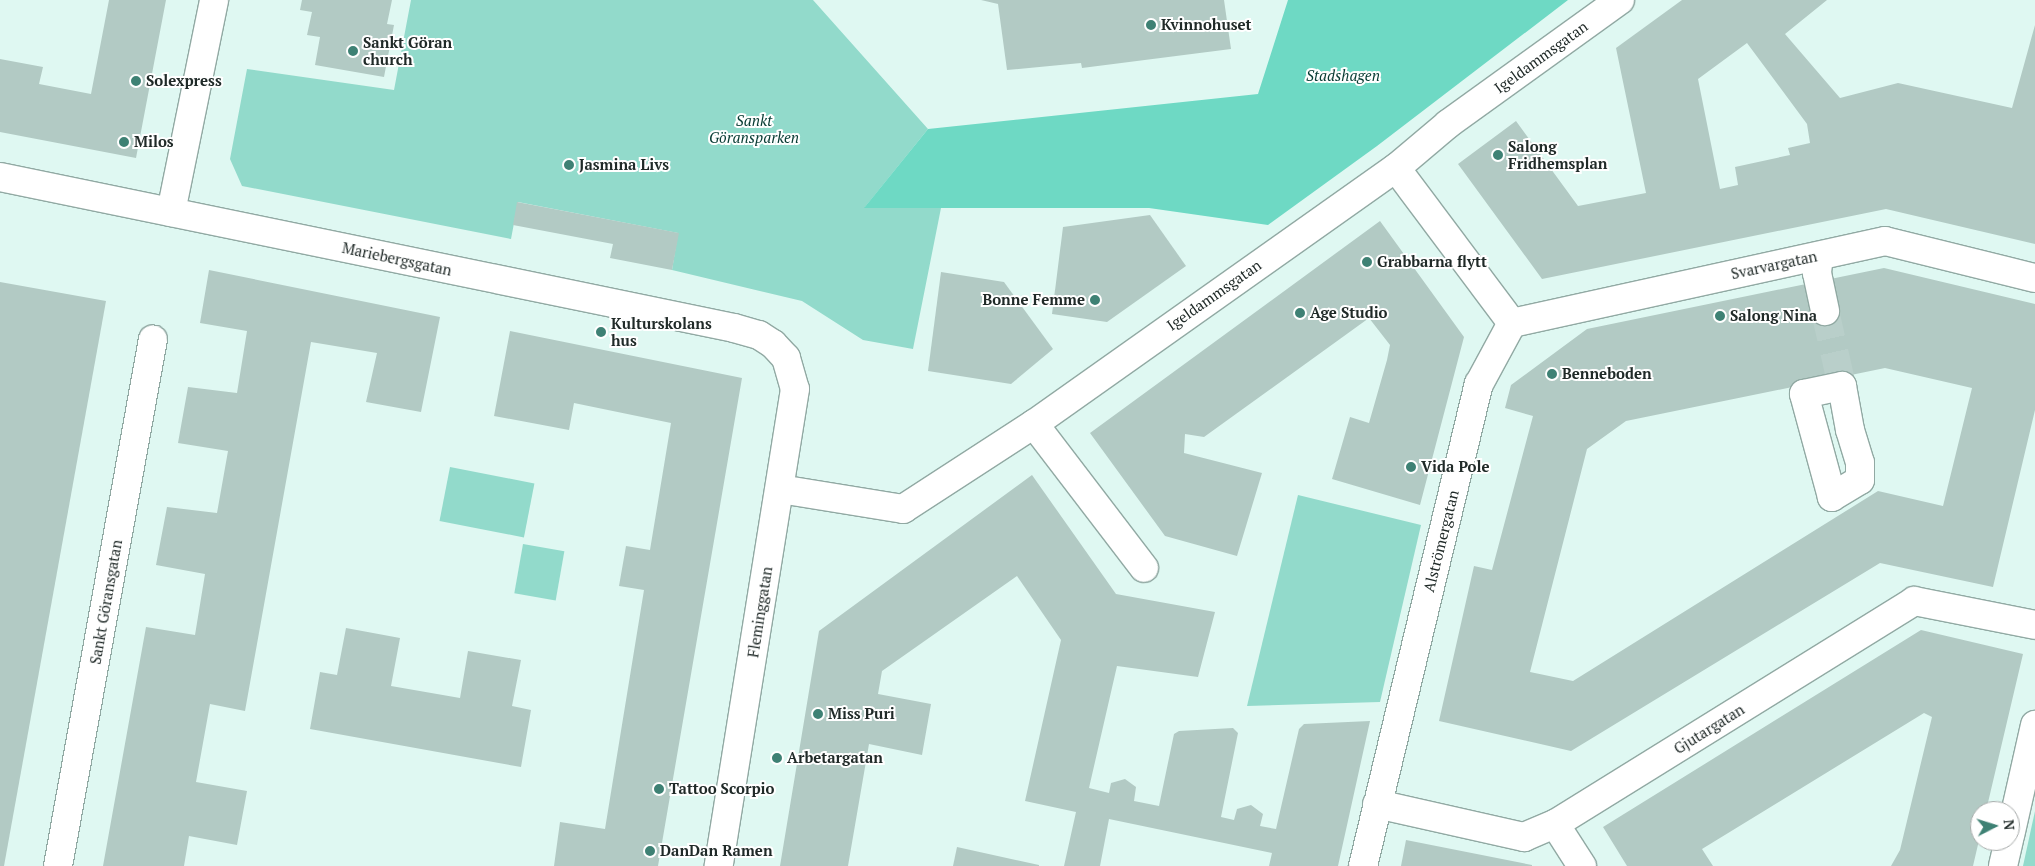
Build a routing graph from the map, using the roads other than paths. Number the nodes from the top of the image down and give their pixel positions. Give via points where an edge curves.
1 (214, 0) edge
2 (1620, 0) edge
3 (1396, 168) junction
4 (0, 177) edge
5 (171, 212) junction
6 (1819, 256) junction
7 (2035, 278) edge
8 (1825, 311) tunnel mouth
9 (1512, 323) junction
10 (153, 339) dead end
11 (786, 358) joint
12 (1034, 424) junction
13 (780, 489) junction
14 (1144, 568) dead end
15 (2035, 626) edge
16 (2035, 725) edge
17 (2018, 801) edge
18 (1377, 804) junction
19 (1555, 824) junction
20 (2007, 851) edge
21 (58, 866) edge
22 (719, 866) edge
23 (1363, 866) edge
24 (1582, 866) edge
25 (2003, 866) edge

1 - 5 street
2 - 3 street, Igeldammsgatan via 1448,124
3 - 9 street
3 - 12 street, Igeldammsgatan
4 - 5 street, Mariebergsgatan
5 - 11 street, Mariebergsgatan via 734,328 759,335
6 - 7 street, Svarvargatan via 1885,241
6 - 8 street via 1818,273
6 - 9 street, Svarvargatan
9 - 18 street, Alströmergatan via 1479,384
10 - 21 street, Sankt Göransgatan
11 - 13 street, Fleminggatan via 795,389
12 - 13 street, Igeldammsgatan via 903,509
12 - 14 street
13 - 22 street, Fleminggatan
15 - 19 street, Gjutargatan via 1914,601
16 - 17 street
18 - 19 street, Gjutargatan via 1524,837
18 - 23 street, Alströmergatan
19 - 24 street
20 - 25 street

